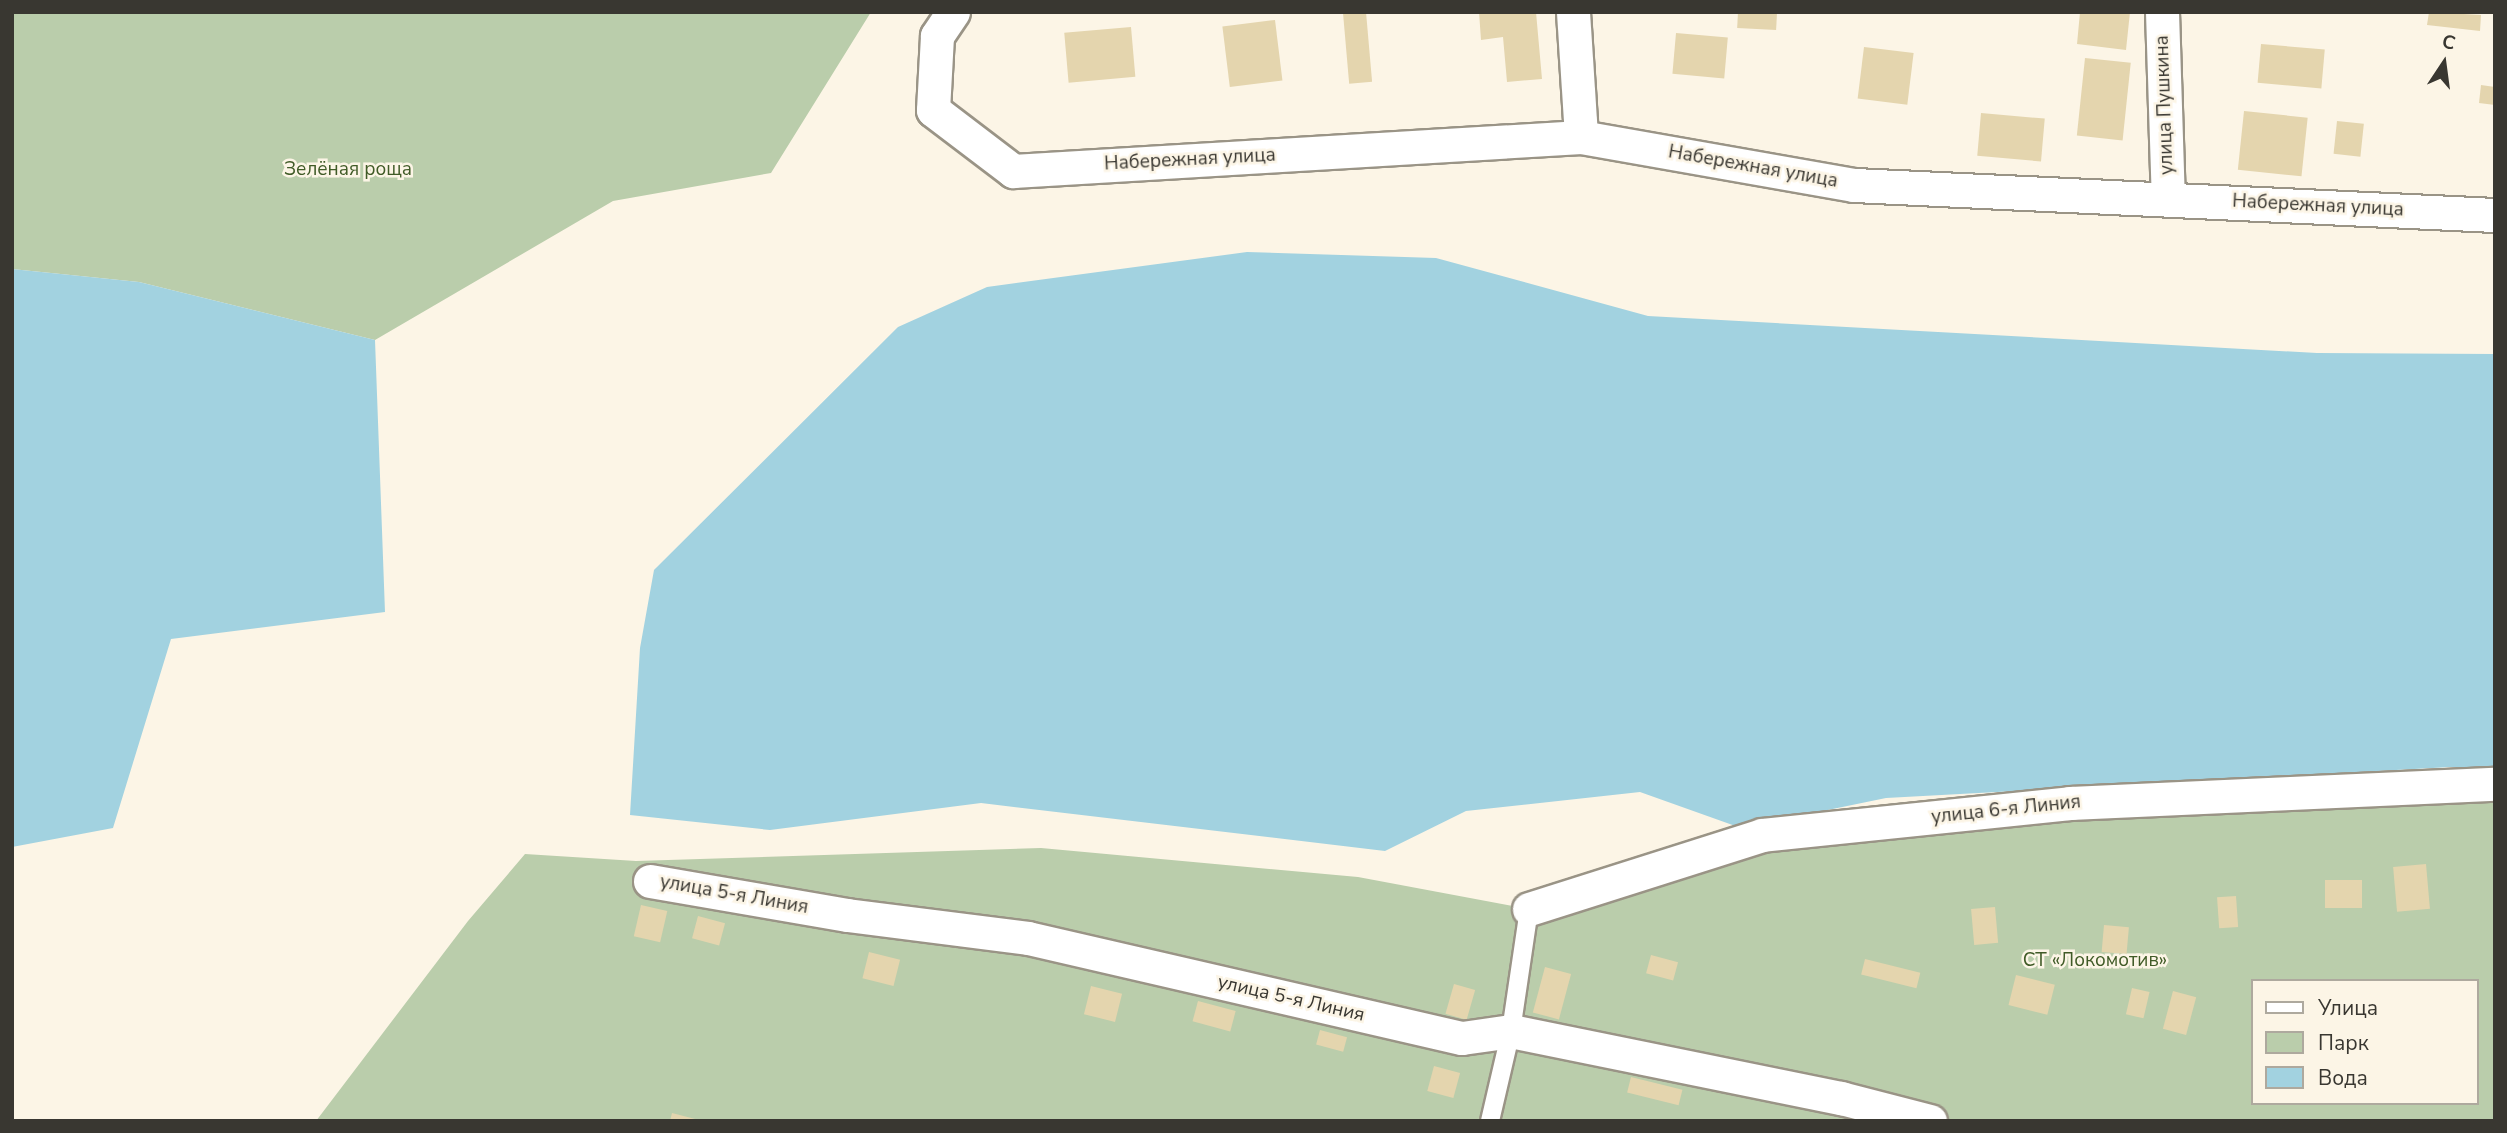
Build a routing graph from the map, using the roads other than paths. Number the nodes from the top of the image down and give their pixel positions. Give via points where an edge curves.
1 (953, 12) edge
2 (1573, 12) edge
3 (2162, 12) edge
4 (1581, 137) junction
5 (2168, 199) junction
6 (2495, 215) edge
7 (2495, 784) edge
8 (650, 880) dead end
9 (1529, 909) joint
10 (1511, 1031) junction
11 (1490, 1121) edge
12 (1930, 1121) edge

1 - 4 street, Набережная улица via 937,36 933,110 1013,171
2 - 4 street
3 - 5 street, улица Пушкина
4 - 5 street, Набережная улица via 1854,185
5 - 6 street, Набережная улица
7 - 9 street, улица 6-я Линия via 2070,803 1762,835
8 - 10 street, улица 5-я Линия via 847,915 1028,938 1462,1038
9 - 10 lane
10 - 11 lane
10 - 12 street, улица 5-я Линия via 1841,1098

